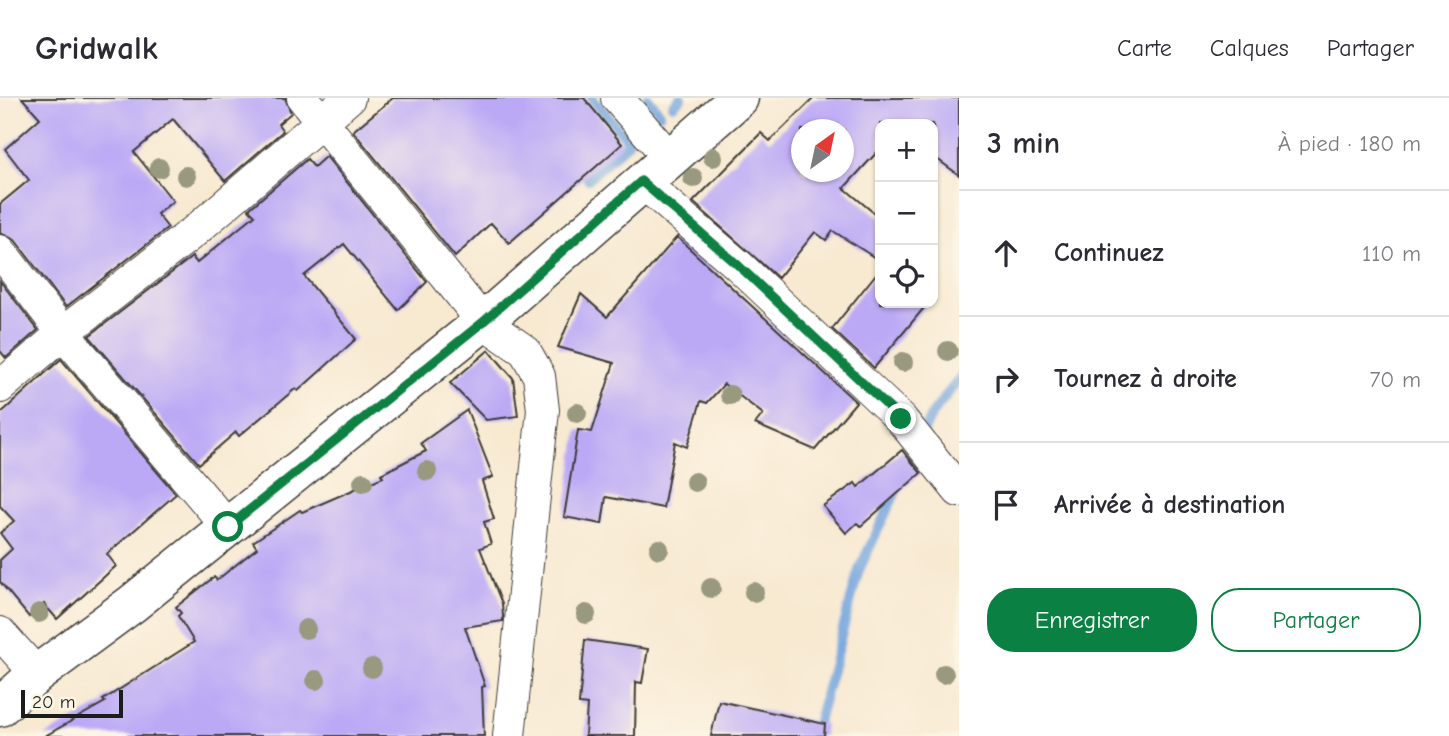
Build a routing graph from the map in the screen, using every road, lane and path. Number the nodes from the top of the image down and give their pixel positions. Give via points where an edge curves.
1 (349, 98) edge
2 (617, 98) edge
3 (739, 98) edge
4 (312, 109) edge
5 (655, 169) junction
6 (0, 251) edge
7 (483, 322) junction
8 (64, 333) junction
9 (0, 387) edge
10 (959, 491) edge
11 (228, 527) junction
12 (0, 633) edge
13 (37, 674) junction
14 (0, 707) edge
15 (509, 736) edge

1 - 4 street
2 - 5 street
3 - 5 main road
4 - 7 street
4 - 8 street via 196,230
5 - 7 main road
5 - 10 street via 738,265 901,419
6 - 8 street
7 - 11 main road
7 - 15 street via 525,351 539,376 543,410
8 - 9 street
8 - 11 street
11 - 13 main road
12 - 13 street
13 - 14 main road

